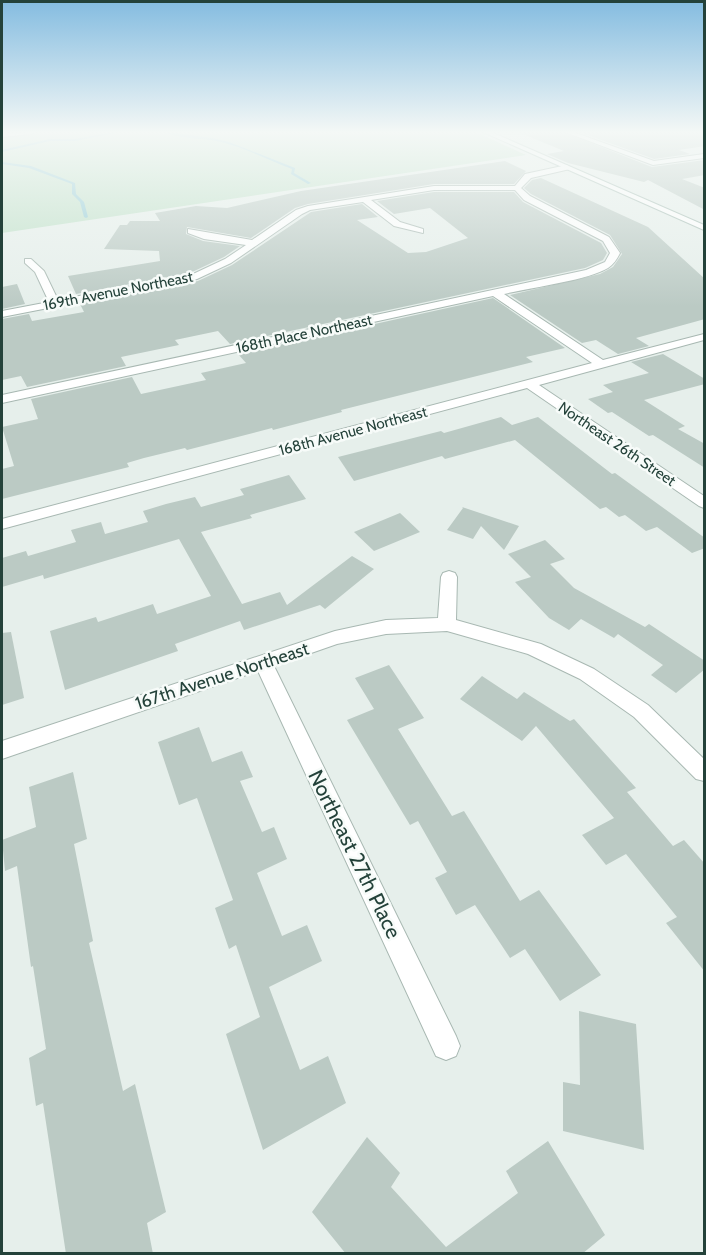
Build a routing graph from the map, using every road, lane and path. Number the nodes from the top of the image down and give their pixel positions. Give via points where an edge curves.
1 (418, 191) edge
2 (519, 191) edge
3 (619, 191) edge
4 (364, 199) junction
5 (705, 228) edge
6 (191, 231) dead end
7 (420, 231) dead end
8 (252, 243) junction
9 (28, 261) dead end
10 (496, 293) junction
11 (55, 304) junction
12 (2, 314) edge
13 (705, 337) edge
14 (602, 365) junction
15 (530, 384) junction
16 (2, 399) edge
17 (705, 503) edge
18 (2, 524) edge
19 (449, 577) dead end
20 (447, 624) junction
21 (263, 662) junction
22 (2, 750) edge
23 (705, 772) edge
24 (446, 1046) dead end

1 - 4 street, 169th Avenue Northeast
2 - 10 street, 168th Place Northeast via 537,204 606,239 615,253 606,266 589,272
3 - 5 street
4 - 7 street via 397,224
4 - 8 street, 169th Avenue Northeast via 299,212
6 - 8 street
8 - 11 street, 169th Avenue Northeast via 219,266 194,277
9 - 11 street via 39,271
10 - 14 street
10 - 16 street, 168th Place Northeast
11 - 12 street, 169th Avenue Northeast
13 - 14 street, 168th Avenue Northeast
14 - 15 street, 168th Avenue Northeast
15 - 17 street, Northeast 26th Street
15 - 18 street, 168th Avenue Northeast
19 - 20 street
20 - 21 street, 167th Avenue Northeast via 386,627 335,638
20 - 23 street, 167th Avenue Northeast via 534,649 587,674 641,711
21 - 22 street, 167th Avenue Northeast
21 - 24 street, Northeast 27th Place

